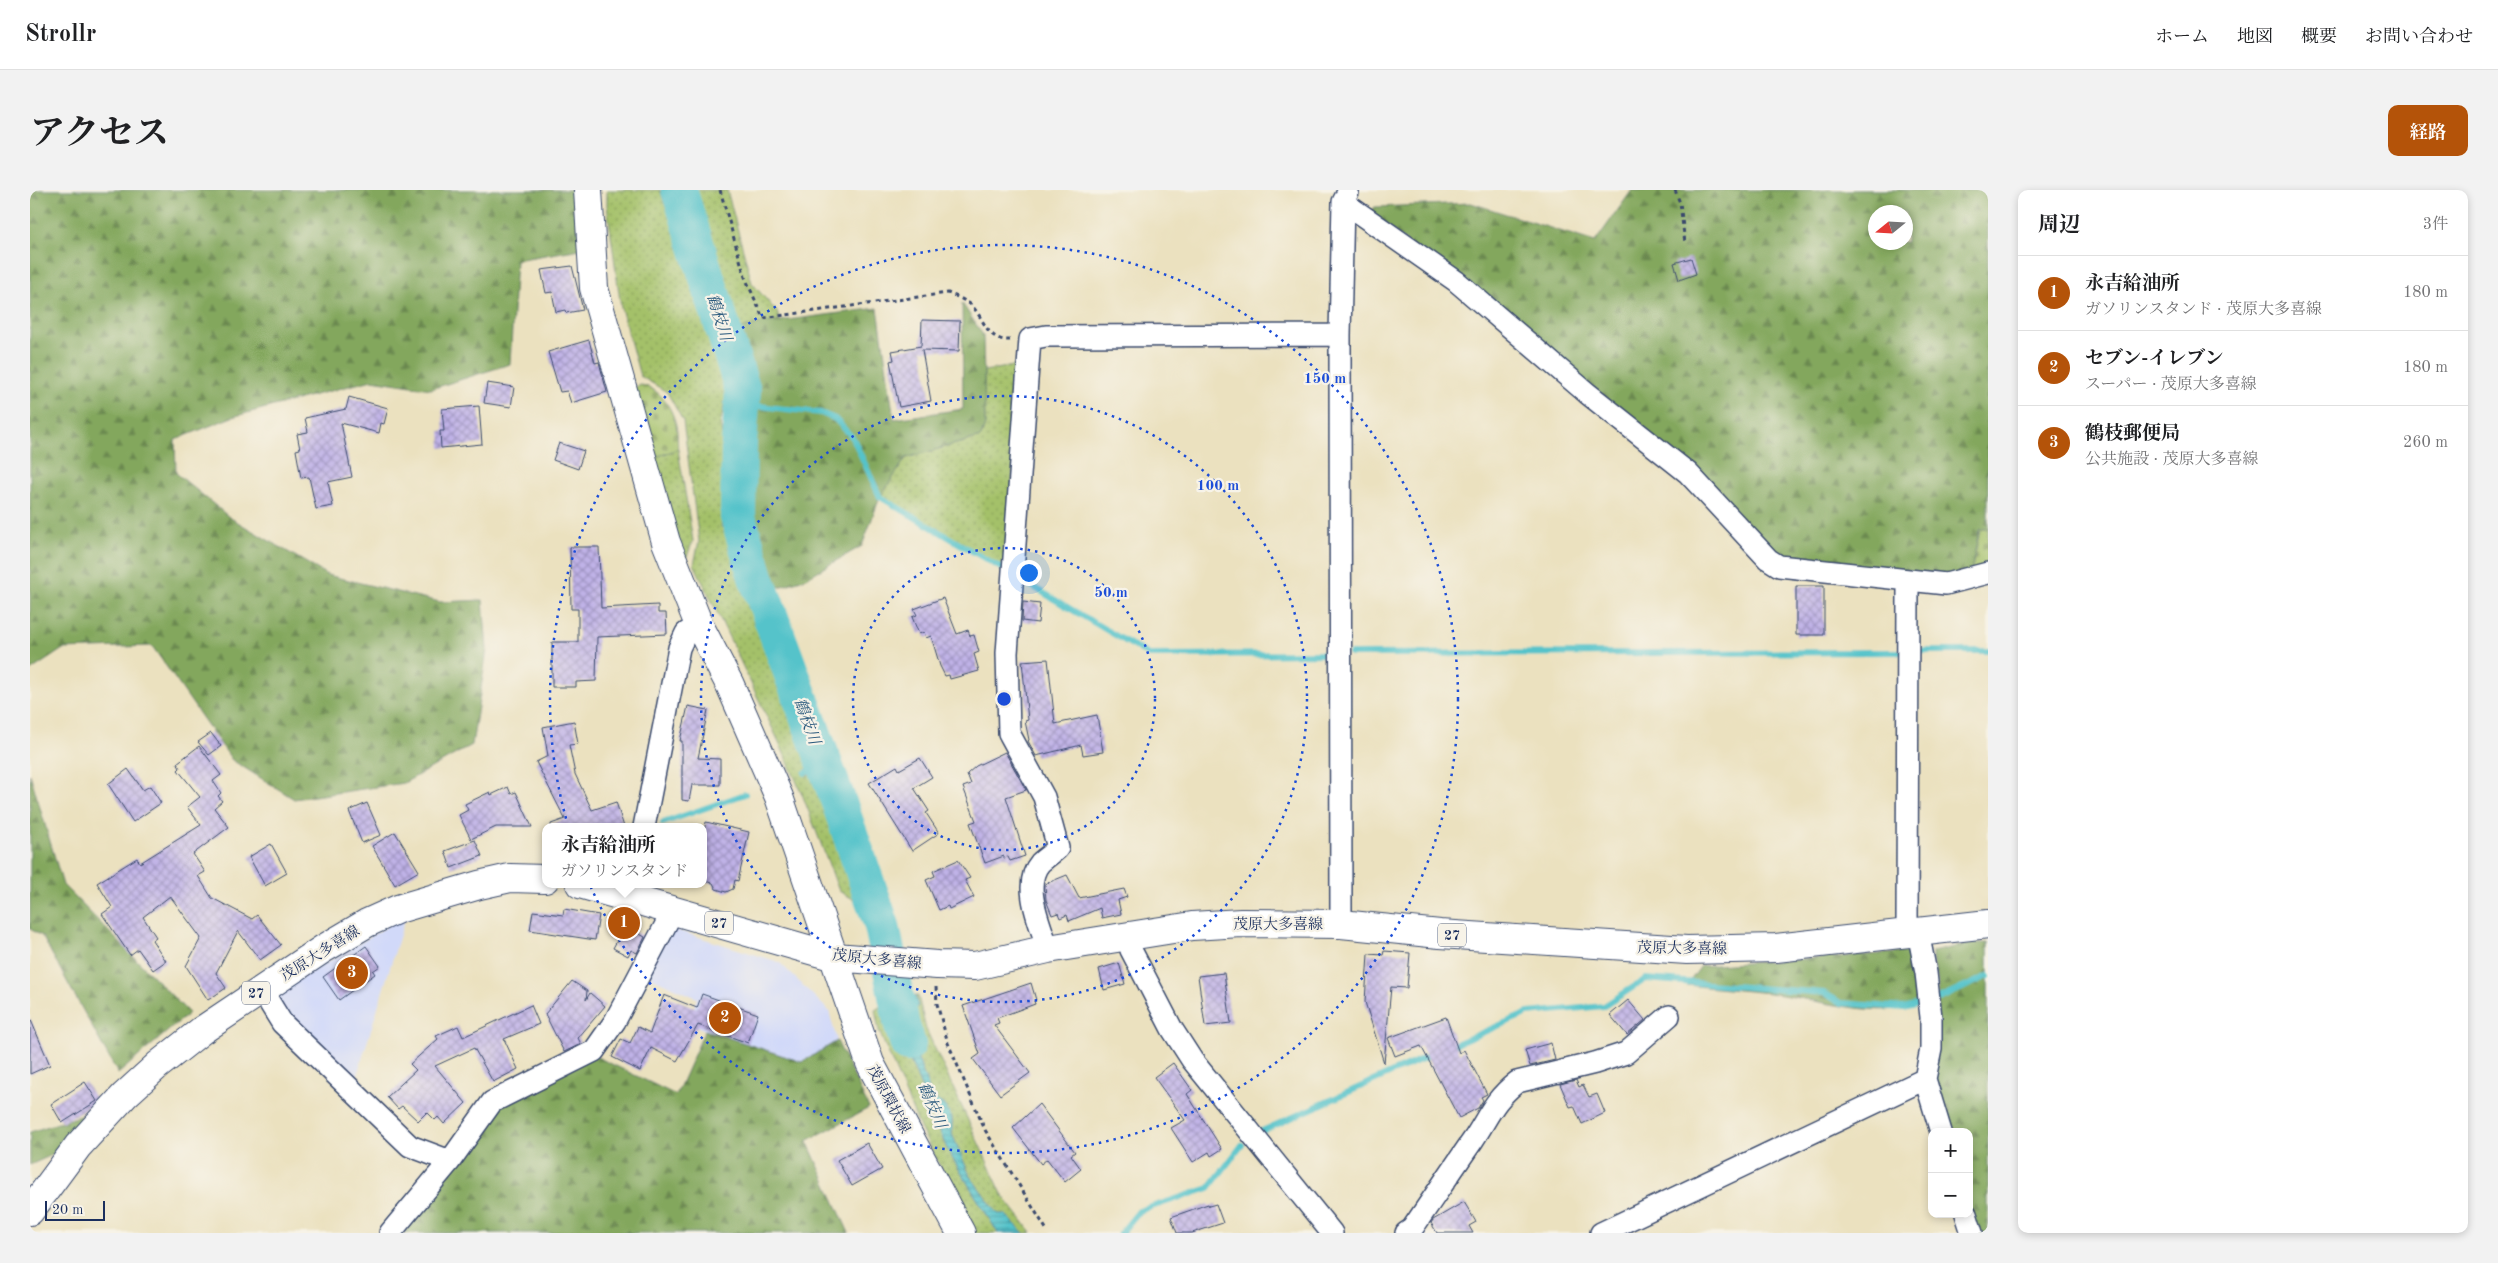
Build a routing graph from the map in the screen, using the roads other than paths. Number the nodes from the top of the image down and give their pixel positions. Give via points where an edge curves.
1 (588, 190) edge
2 (1346, 196) edge
3 (1340, 335) junction
4 (1988, 574) edge
5 (1908, 582) junction
6 (699, 625) junction
7 (645, 823) edge
8 (542, 879) edge
9 (606, 888) edge
10 (631, 892) edge
11 (674, 909) junction
12 (1341, 924) junction
13 (1988, 924) edge
14 (1912, 933) junction
15 (1127, 937) junction
16 (1048, 950) junction
17 (847, 957) junction
18 (262, 989) junction
19 (1669, 1016) dead end
20 (1925, 1079) junction
21 (1940, 1128) edge
22 (450, 1161) junction
23 (30, 1211) edge
24 (1967, 1218) edge
25 (390, 1233) edge
26 (961, 1233) edge
27 (1332, 1233) edge
28 (1406, 1233) edge
29 (1601, 1233) edge
30 (1972, 1233) edge

1 - 6 main road, 茂原環状線 via 594,288 666,542
2 - 3 street
2 - 5 street via 1456,281 1587,393 1688,473 1768,559 1779,566
3 - 12 street
3 - 16 street via 1046,336 1030,339 1007,654 1009,733 1044,797 1058,848 1039,864 1033,878 1032,894
4 - 5 street via 1946,584
5 - 14 street
6 - 7 street via 686,633 679,648
6 - 17 main road, 茂原環状線 via 730,685
8 - 18 main road, 茂原大多喜線 / 27 via 510,878 479,884 398,909 323,948
9 - 10 main road, 茂原大多喜線 / 27
10 - 11 main road, 茂原大多喜線 / 27
11 - 17 main road, 茂原大多喜線 / 27
11 - 22 street via 615,1021 594,1051 492,1102
12 - 14 main road, 茂原大多喜線 / 27 via 1440,934 1687,950 1776,948
12 - 15 main road, 茂原大多喜線 / 27 via 1241,922
13 - 14 main road, 茂原大多喜線 / 27
14 - 20 street via 1926,974 1931,1017 1931,1048
15 - 16 main road, 茂原大多喜線 / 27
15 - 27 street via 1172,1029 1192,1060
16 - 17 main road, 茂原大多喜線 / 27 via 975,966
17 - 26 main road, 茂原環状線 via 870,1063
18 - 22 street via 282,1023 410,1146
18 - 23 main road, 茂原大多喜線 / 27 via 201,1031 125,1095 78,1146
19 - 28 street via 1626,1053 1517,1082 1507,1090 1497,1099 1412,1230
20 - 21 street
20 - 29 street
22 - 25 street
24 - 30 street

